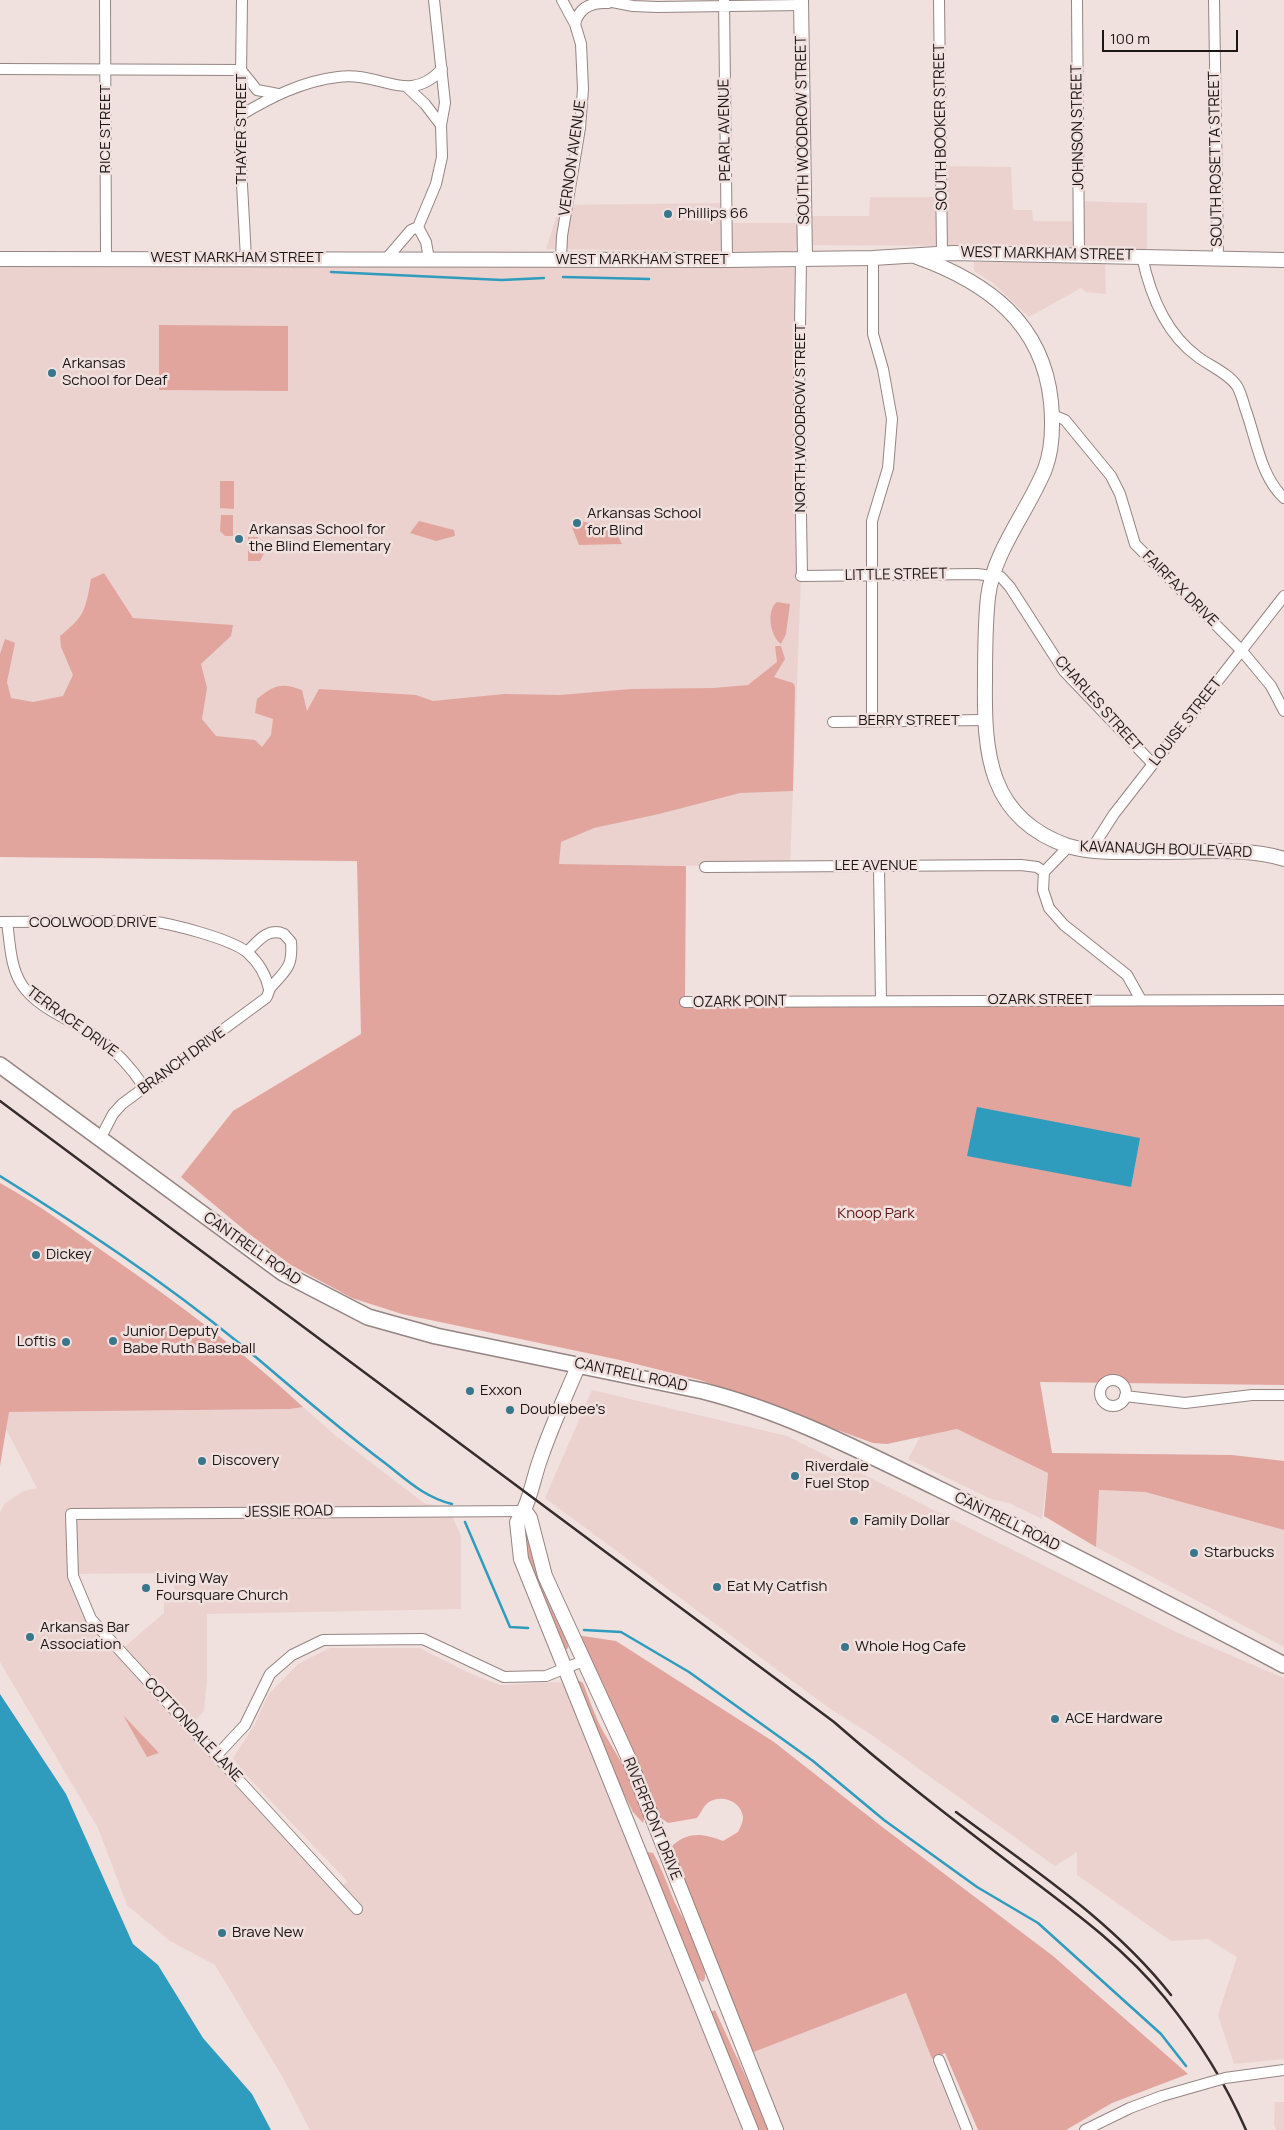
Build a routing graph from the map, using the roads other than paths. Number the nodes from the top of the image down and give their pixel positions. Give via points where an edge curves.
1 (105, 0) edge
2 (242, 0) edge
3 (434, 0) edge
4 (562, 0) edge
5 (939, 0) edge
6 (1077, 0) edge
7 (1214, 0) edge
8 (607, 2) edge
9 (801, 2) edge
10 (724, 3) edge
11 (575, 24) junction
12 (442, 69) junction
13 (0, 70) edge
14 (106, 70) junction
15 (241, 70) junction
16 (408, 88) junction
17 (278, 94) junction
18 (241, 115) junction
19 (441, 125) junction
20 (418, 227) junction
21 (942, 253) junction
22 (912, 255) junction
23 (1079, 255) junction
24 (1142, 256) junction
25 (106, 258) junction
26 (246, 258) junction
27 (387, 258) junction
28 (873, 258) junction
29 (1218, 258) junction
30 (0, 259) edge
31 (429, 259) junction
32 (561, 259) junction
33 (803, 259) junction
34 (727, 260) junction
35 (1284, 260) edge
36 (1053, 415) junction
37 (1284, 498) edge
38 (801, 576) joint
39 (872, 576) junction
40 (990, 577) junction
41 (1284, 596) edge
42 (1242, 651) junction
43 (1284, 711) edge
44 (872, 720) junction
45 (985, 720) junction
46 (833, 722) dead end
47 (1153, 764) junction
48 (1069, 846) junction
49 (1091, 850) junction
50 (1284, 859) edge
51 (705, 867) dead end
52 (879, 867) junction
53 (1044, 872) junction
54 (3, 922) edge
55 (247, 952) junction
56 (269, 990) junction
57 (1141, 1000) junction
58 (1284, 1000) edge
59 (881, 1001) junction
60 (685, 1002) dead end
61 (796, 1002) joint
62 (0, 1065) edge
63 (144, 1087) junction
64 (100, 1139) junction
65 (579, 1364) junction
66 (1284, 1395) edge
67 (1125, 1396) dead end
68 (525, 1511) junction
69 (71, 1531) joint
70 (583, 1661) junction
71 (1284, 1665) edge
72 (565, 1668) junction
73 (217, 1755) junction
74 (358, 1909) dead end
75 (939, 2060) dead end
76 (1284, 2070) edge
77 (751, 2130) edge
78 (776, 2130) edge
79 (966, 2130) edge
80 (1085, 2130) edge

1 - 14 street, RICE STREET
2 - 15 street, THAYER STREET
3 - 12 street
4 - 11 street, VERNON AVENUE
5 - 21 street, SOUTH BOOKER STREET
6 - 23 street, JOHNSON STREET
7 - 29 street, SOUTH ROSETTA STREET
8 - 10 street via 657,7
8 - 11 street via 588,6
9 - 10 street
9 - 33 street, SOUTH WOODROW STREET
10 - 34 street, PEARL AVENUE
11 - 32 street, VERNON AVENUE via 581,44 582,106
12 - 16 street via 427,83
12 - 19 street via 445,103
13 - 14 street
14 - 15 street
14 - 25 street, RICE STREET
15 - 17 street via 257,90
15 - 18 street, THAYER STREET
16 - 17 street via 378,79 347,76 324,79
16 - 19 street
17 - 18 street
18 - 26 street, THAYER STREET
19 - 20 street via 441,164
20 - 27 street via 411,230
20 - 31 street via 426,242
21 - 22 street, WEST MARKHAM STREET
21 - 23 street, WEST MARKHAM STREET
22 - 28 street, WEST MARKHAM STREET
22 - 36 street, KAVANAUGH BOULEVARD via 972,281 1014,315 1032,340 1044,368
23 - 24 street, WEST MARKHAM STREET
24 - 29 street, WEST MARKHAM STREET
24 - 37 street via 1152,291 1171,332 1190,351 1237,386 1263,463
25 - 26 street, WEST MARKHAM STREET
25 - 30 street, WEST MARKHAM STREET
26 - 27 street, WEST MARKHAM STREET
27 - 31 street, WEST MARKHAM STREET
28 - 33 street, WEST MARKHAM STREET
28 - 39 street via 874,334 892,419 888,468 872,521
29 - 35 street, WEST MARKHAM STREET
31 - 32 street, WEST MARKHAM STREET
32 - 34 street, WEST MARKHAM STREET
33 - 34 street, WEST MARKHAM STREET
33 - 38 street, NORTH WOODROW STREET via 799,394
36 - 40 street, KAVANAUGH BOULEVARD via 1045,469
36 - 42 street, FAIRFAX DRIVE via 1065,420 1110,476 1120,494 1135,544
38 - 39 street, LITTLE STREET
39 - 40 street, LITTLE STREET via 977,574
39 - 44 street
40 - 45 street, KAVANAUGH BOULEVARD via 986,618
40 - 47 street, CHARLES STREET via 1003,579 1064,671
41 - 42 street, LOUISE STREET
42 - 43 street, FAIRFAX DRIVE via 1274,691
42 - 47 street, LOUISE STREET
44 - 45 street, BERRY STREET
44 - 46 street, BERRY STREET
45 - 48 street, KAVANAUGH BOULEVARD via 989,763 1004,796 1033,827
47 - 49 street, LOUISE STREET
48 - 49 street, KAVANAUGH BOULEVARD
48 - 53 street
49 - 50 street, KAVANAUGH BOULEVARD via 1259,854
51 - 52 street, LEE AVENUE
52 - 53 street, LEE AVENUE via 1021,865 1037,866
52 - 59 street
53 - 57 street via 1043,890 1052,913 1127,975
54 - 55 street, COOLWOOD DRIVE via 158,922
54 - 63 street, TERRACE DRIVE via 18,978 25,990 108,1046 126,1062
55 - 56 street via 264,971
55 - 56 street, BRANCH DRIVE via 270,932 278,931 290,939 289,966
56 - 63 street, BRANCH DRIVE via 258,1006
57 - 58 street, OZARK STREET
57 - 59 street, OZARK STREET
59 - 61 street, OZARK STREET
60 - 61 street, OZARK POINT
62 - 64 main road, CANTRELL ROAD
63 - 64 street, BRANCH DRIVE via 117,1109
64 - 65 main road, CANTRELL ROAD via 283,1273 368,1317 436,1336
65 - 68 street, RIVERFRONT DRIVE via 542,1452
65 - 71 main road, CANTRELL ROAD via 739,1401 792,1420 1016,1526
66 - 67 street via 1252,1395 1184,1403
68 - 69 street, JESSIE ROAD via 70,1514
68 - 70 street, RIVERFRONT DRIVE via 530,1518 545,1576
68 - 72 street, RIVERFRONT DRIVE via 518,1522 521,1560
69 - 73 street, COTTONDALE LANE via 73,1576 91,1619
70 - 72 street
70 - 78 street, RIVERFRONT DRIVE via 631,1765
72 - 73 street via 546,1676 504,1677 422,1639 323,1640 292,1655 270,1674 245,1725
72 - 77 street, RIVERFRONT DRIVE
73 - 74 street, COTTONDALE LANE
75 - 79 street
76 - 80 street, bridge via 1225,2078 1162,2096

